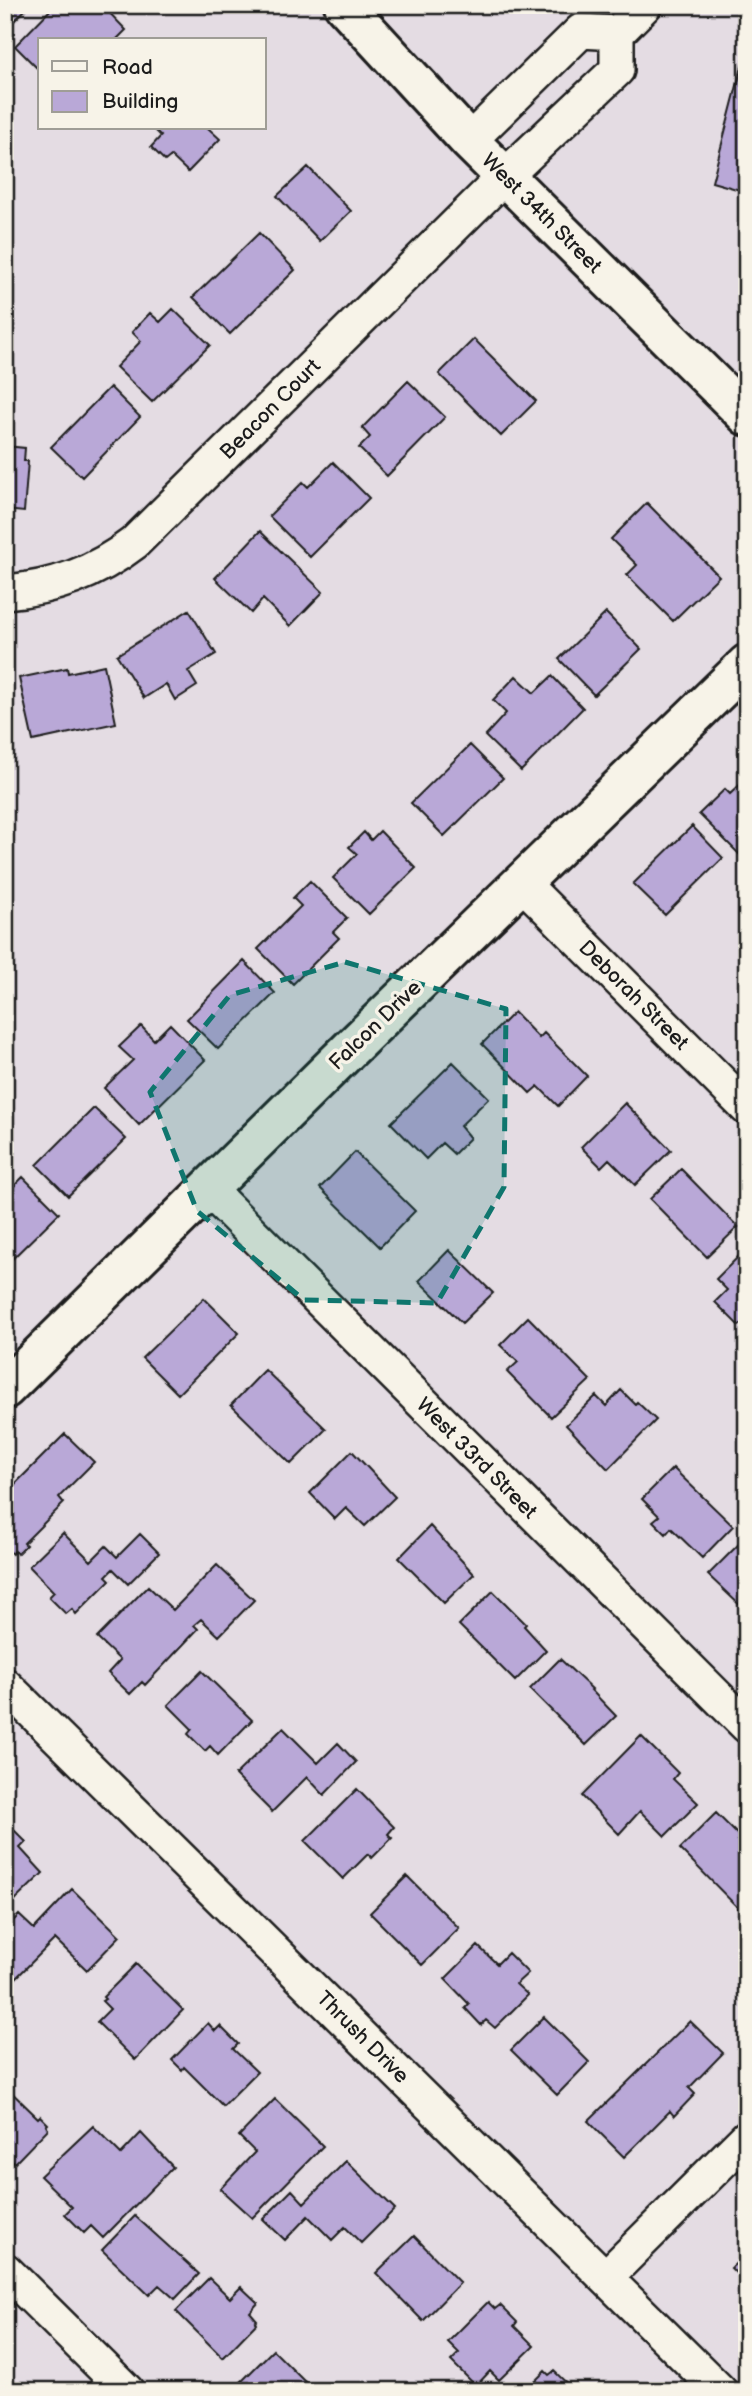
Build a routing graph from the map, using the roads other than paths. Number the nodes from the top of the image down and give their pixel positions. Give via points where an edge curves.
1 (344, 5) edge
2 (645, 5) edge
3 (617, 33) junction
4 (469, 141) junction
5 (505, 176) junction
6 (747, 416) edge
7 (5, 592) edge
8 (747, 664) edge
9 (521, 882) junction
10 (747, 1108) edge
11 (208, 1189) junction
12 (5, 1389) edge
13 (5, 1685) edge
14 (747, 1726) edge
15 (747, 2137) edge
16 (5, 2270) edge
17 (606, 2277) junction
18 (127, 2391) edge
19 (720, 2391) edge

1 - 4 street, West 34th Street
2 - 3 street
3 - 4 street via 580,31
3 - 5 street, Beacon Court via 617,70
4 - 5 street, West 34th Street
5 - 6 street, West 34th Street
5 - 7 street, Beacon Court via 134,543 78,577 47,587
8 - 9 street, Falcon Drive
9 - 10 street, Deborah Street
9 - 11 street, Falcon Drive
11 - 12 street, Falcon Drive
11 - 14 street, West 33rd Street
13 - 17 street, Thrush Drive
15 - 17 street
16 - 18 street
17 - 19 street, Thrush Drive

